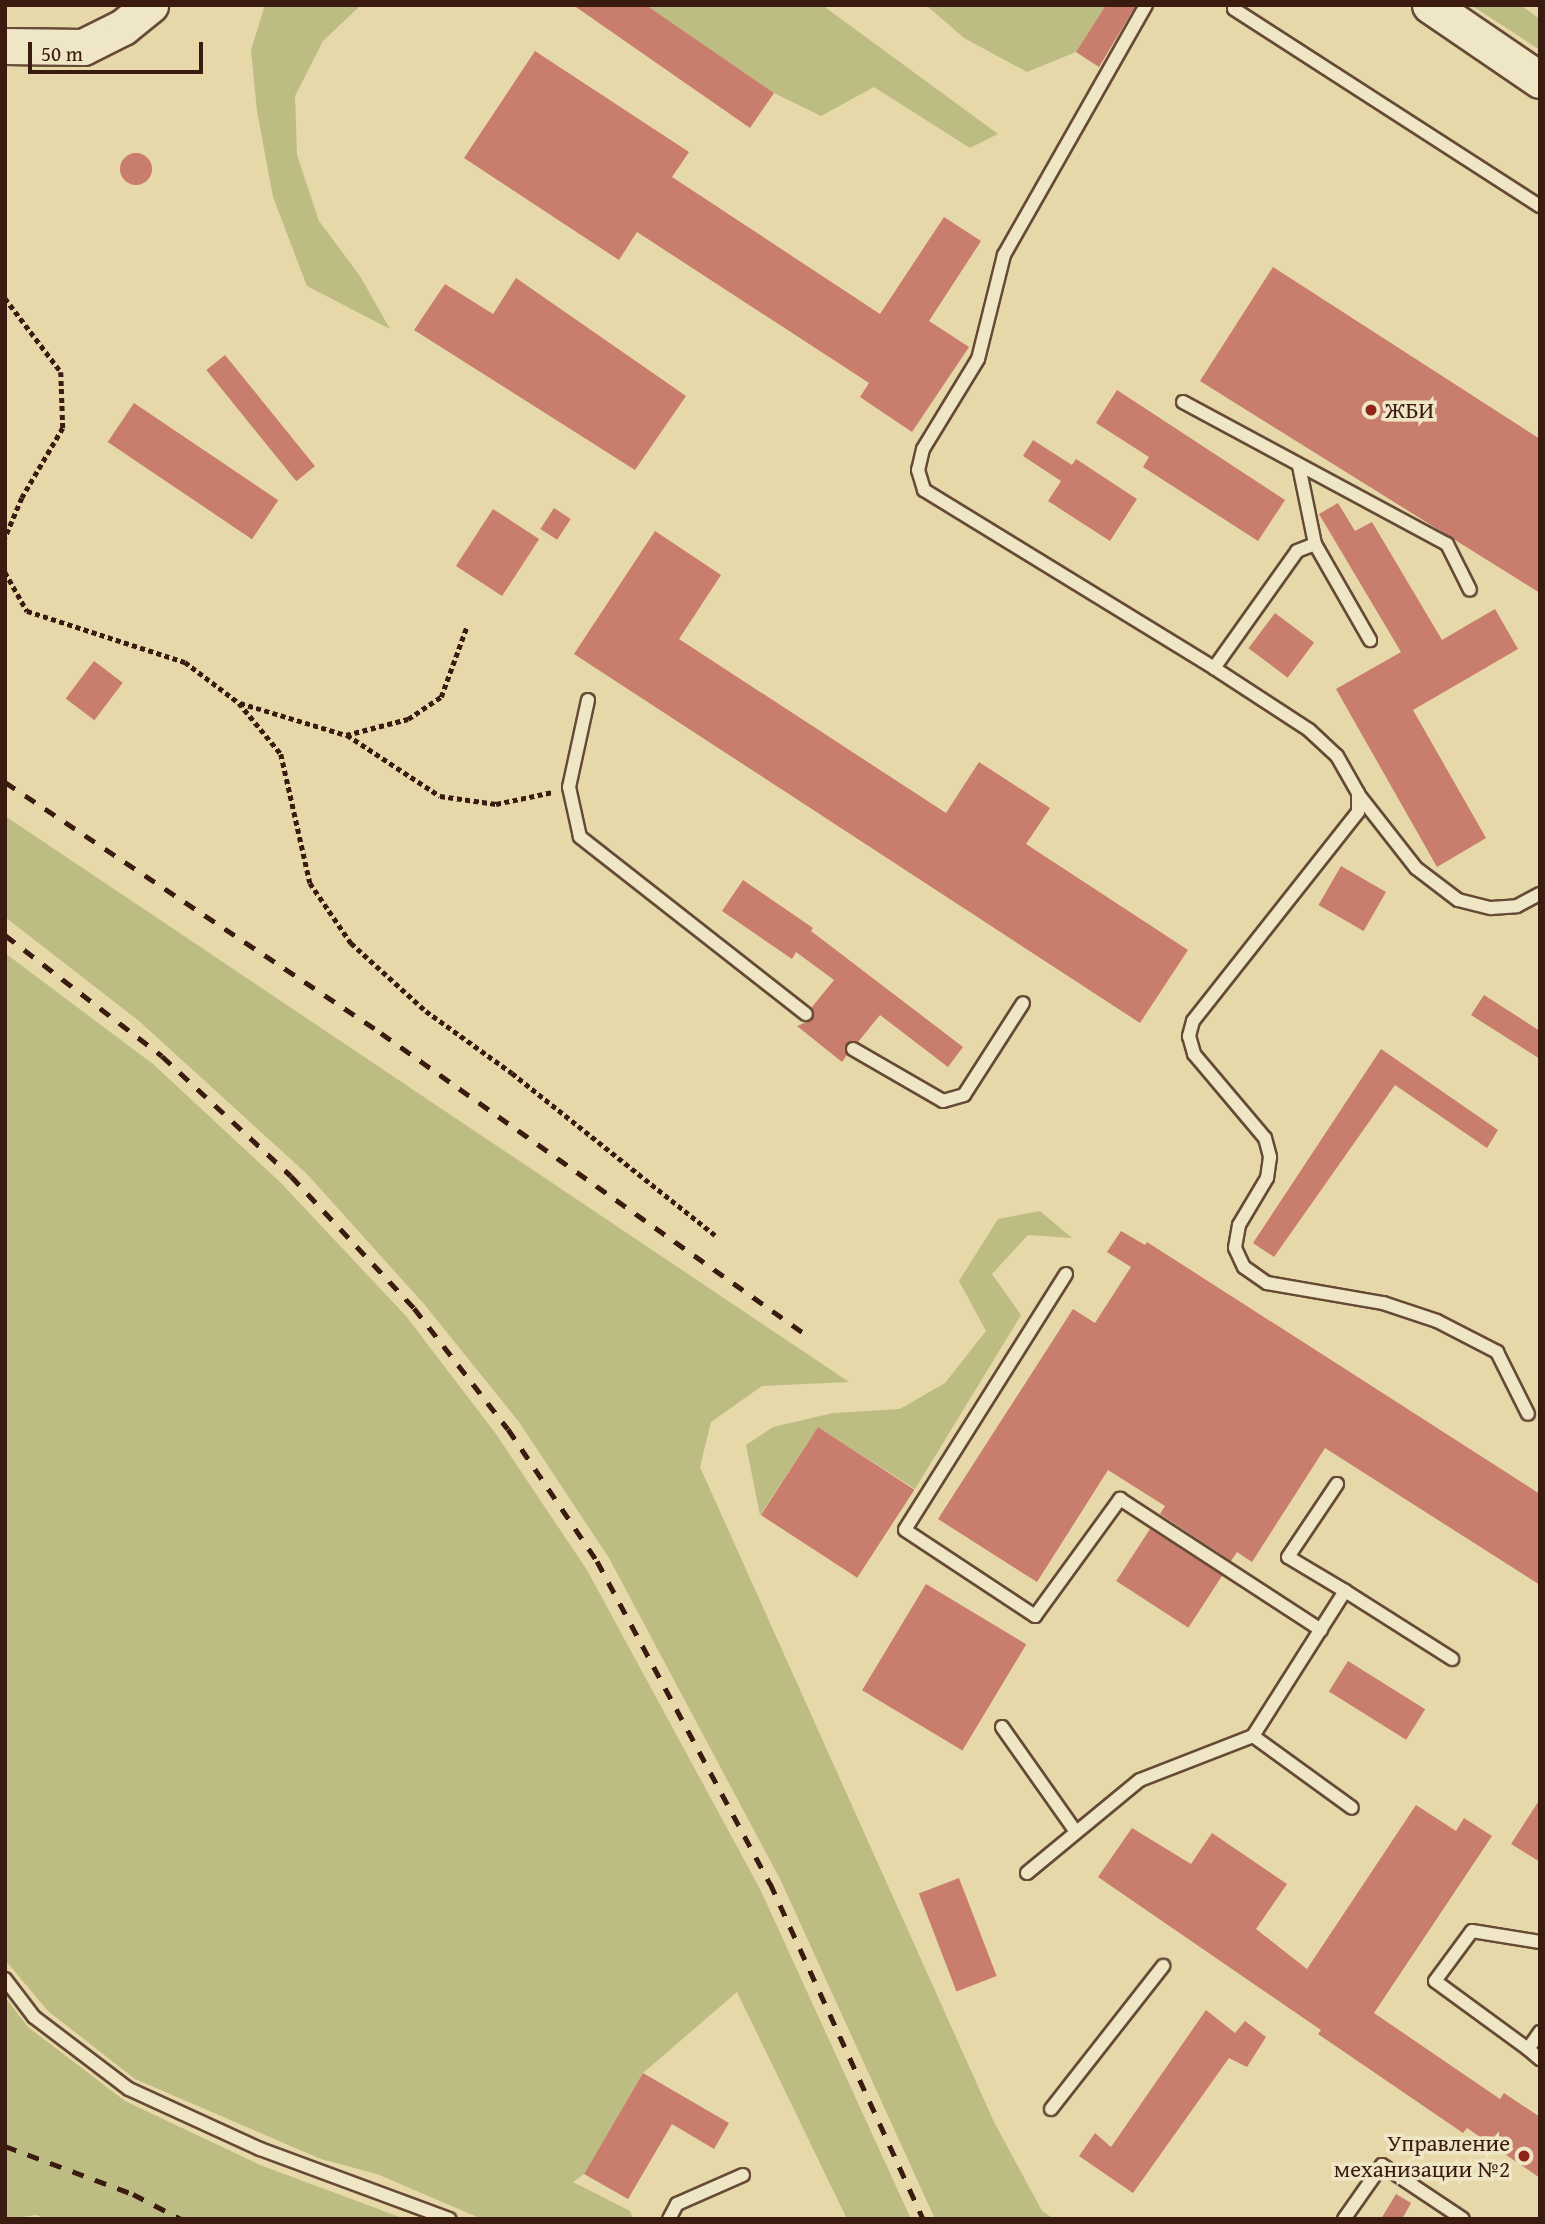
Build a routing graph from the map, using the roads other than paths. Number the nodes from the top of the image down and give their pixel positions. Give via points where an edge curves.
1 (150, 5) edge
2 (1146, 5) edge
3 (1236, 5) edge
4 (1430, 5) edge
5 (5, 46) edge
6 (1540, 80) edge
7 (1540, 206) edge
8 (1183, 402) dead end
9 (1299, 466) junction
10 (1315, 544) junction
11 (1470, 590) dead end
12 (1370, 640) dead end
13 (1214, 667) junction
14 (587, 700) dead end
15 (1358, 793) junction
16 (1540, 894) edge
17 (1023, 1003) dead end
18 (806, 1014) dead end
19 (853, 1049) dead end
20 (1066, 1274) dead end
21 (1528, 1414) dead end
22 (1337, 1484) dead end
23 (1345, 1591) junction
24 (1321, 1630) junction
25 (1452, 1659) dead end
26 (1002, 1727) dead end
27 (1253, 1736) junction
28 (1352, 1808) dead end
29 (1076, 1832) junction
30 (1027, 1873) dead end
31 (1540, 1942) edge
32 (1163, 1965) dead end
33 (5, 1979) edge
34 (1540, 2032) edge
35 (1528, 2049) junction
36 (1540, 2059) edge
37 (1051, 2109) dead end
38 (743, 2175) dead end
39 (449, 2219) edge
40 (668, 2219) edge
41 (1344, 2219) edge
42 (1463, 2219) edge

1 - 5 street via 123,27 83,47
2 - 13 lane via 1004,255 978,359 923,449 918,470 924,490
3 - 7 lane via 1234,9
4 - 6 street
8 - 9 lane
9 - 10 lane
9 - 11 lane via 1447,544
10 - 12 lane
10 - 13 lane via 1297,551
13 - 15 lane via 1309,730 1338,756
14 - 18 lane via 569,787 580,837
15 - 16 lane via 1416,868 1458,900 1491,908 1517,905
15 - 21 lane via 1358,812 1193,1021 1189,1036 1194,1054 1265,1138 1270,1157 1267,1178 1239,1225 1235,1248 1244,1267 1267,1283 1383,1303 1437,1321 1497,1352
17 - 19 lane via 964,1095 943,1101
20 - 24 lane via 905,1531 1035,1615 1120,1499
22 - 23 lane via 1289,1558
23 - 24 lane
23 - 25 lane
24 - 27 lane
26 - 29 lane
27 - 28 lane
27 - 29 lane via 1140,1780
29 - 30 lane
31 - 35 lane via 1472,1931 1435,1981
32 - 37 lane
33 - 39 lane via 34,2017 129,2089 260,2149
34 - 35 lane
35 - 36 lane
38 - 40 lane via 677,2204
41 - 42 lane via 1382,2165

